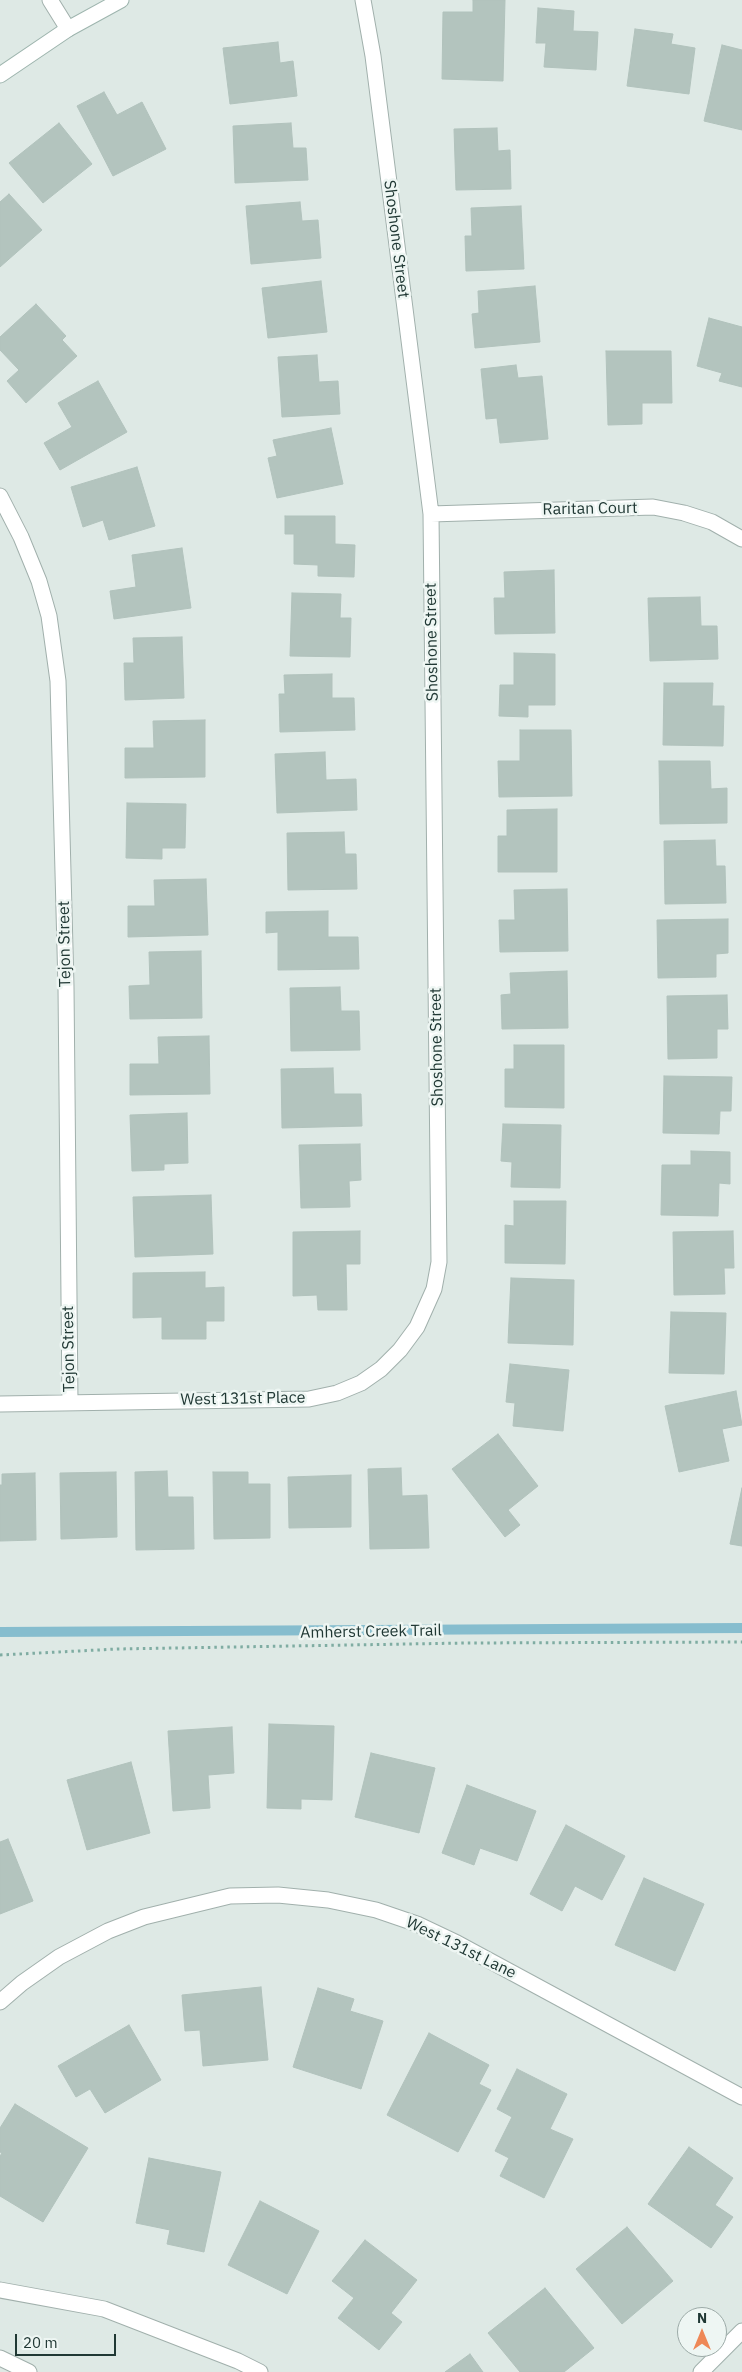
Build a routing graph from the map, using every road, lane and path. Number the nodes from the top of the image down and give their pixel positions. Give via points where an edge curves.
1 (50, 0) edge
2 (121, 0) edge
3 (363, 0) edge
4 (68, 29) junction
5 (0, 75) edge
6 (0, 496) edge
7 (431, 514) junction
8 (742, 539) edge
9 (434, 1288) joint
10 (70, 1402) junction
11 (0, 1404) edge
12 (742, 1642) edge
13 (0, 1655) edge
14 (0, 2002) edge
15 (742, 2097) edge
16 (0, 2290) edge
17 (742, 2331) edge
18 (0, 2358) edge
19 (29, 2372) edge
20 (260, 2372) edge
21 (700, 2372) edge

1 - 4 street
2 - 4 street
3 - 7 street, Shoshone Street via 373,56
4 - 5 street
6 - 10 street, Tejon Street via 39,581 49,616 58,681 66,987
7 - 8 street, Raritan Court via 653,507 712,522
7 - 9 street, Shoshone Street via 439,1262
9 - 10 street, West 131st Place via 416,1327 400,1350 361,1383 337,1393 310,1399
10 - 11 street, West 131st Place
12 - 13 path, Amherst Creek Trail via 436,1643 117,1649
14 - 15 street, West 131st Lane via 59,1957 108,1930 144,1917 230,1896 278,1895 328,1900 376,1910 417,1924 457,1943
16 - 20 street via 104,2309
17 - 21 street
18 - 19 street

